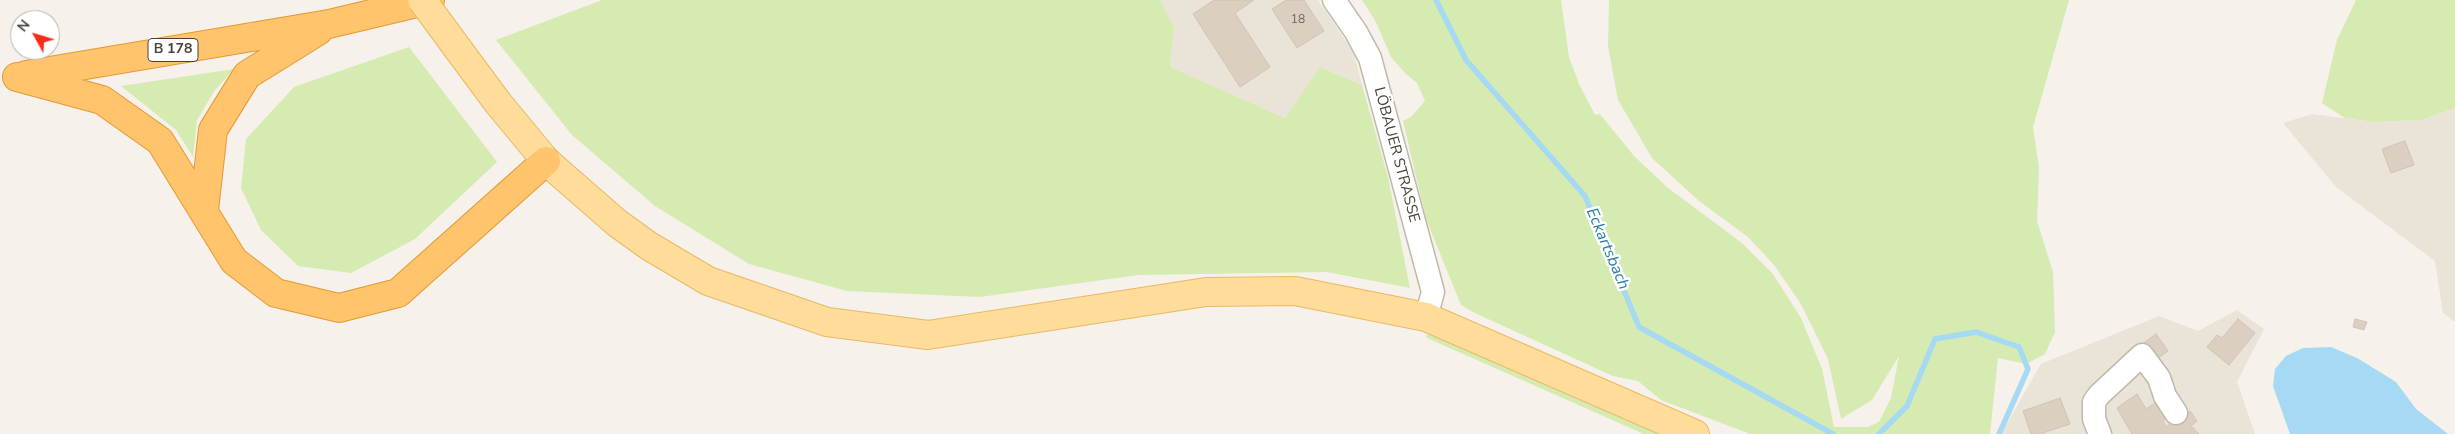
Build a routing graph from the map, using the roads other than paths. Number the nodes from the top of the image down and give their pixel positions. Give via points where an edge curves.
1 (422, 0) edge
2 (430, 0) edge
3 (1334, 0) edge
4 (329, 24) junction
5 (9, 78) edge
6 (546, 161) junction
7 (204, 210) junction
8 (1434, 320) junction
9 (2176, 413) dead end
10 (1683, 432) edge
11 (2100, 434) edge

1 - 6 main road, bridge via 498,103
2 - 4 highway, B 178
3 - 8 street, LÖBAUER STRASSE via 1370,58 1434,292
4 - 5 highway, B 178
4 - 7 highway via 247,75 213,130
5 - 7 highway via 102,100 160,142
6 - 7 highway via 398,293 339,308 276,293 234,261
6 - 8 main road via 617,223 708,282 827,322 928,335 1206,292 1295,291
8 - 10 main road
9 - 11 street via 2165,396 2160,378 2142,355 2094,402 2094,419

